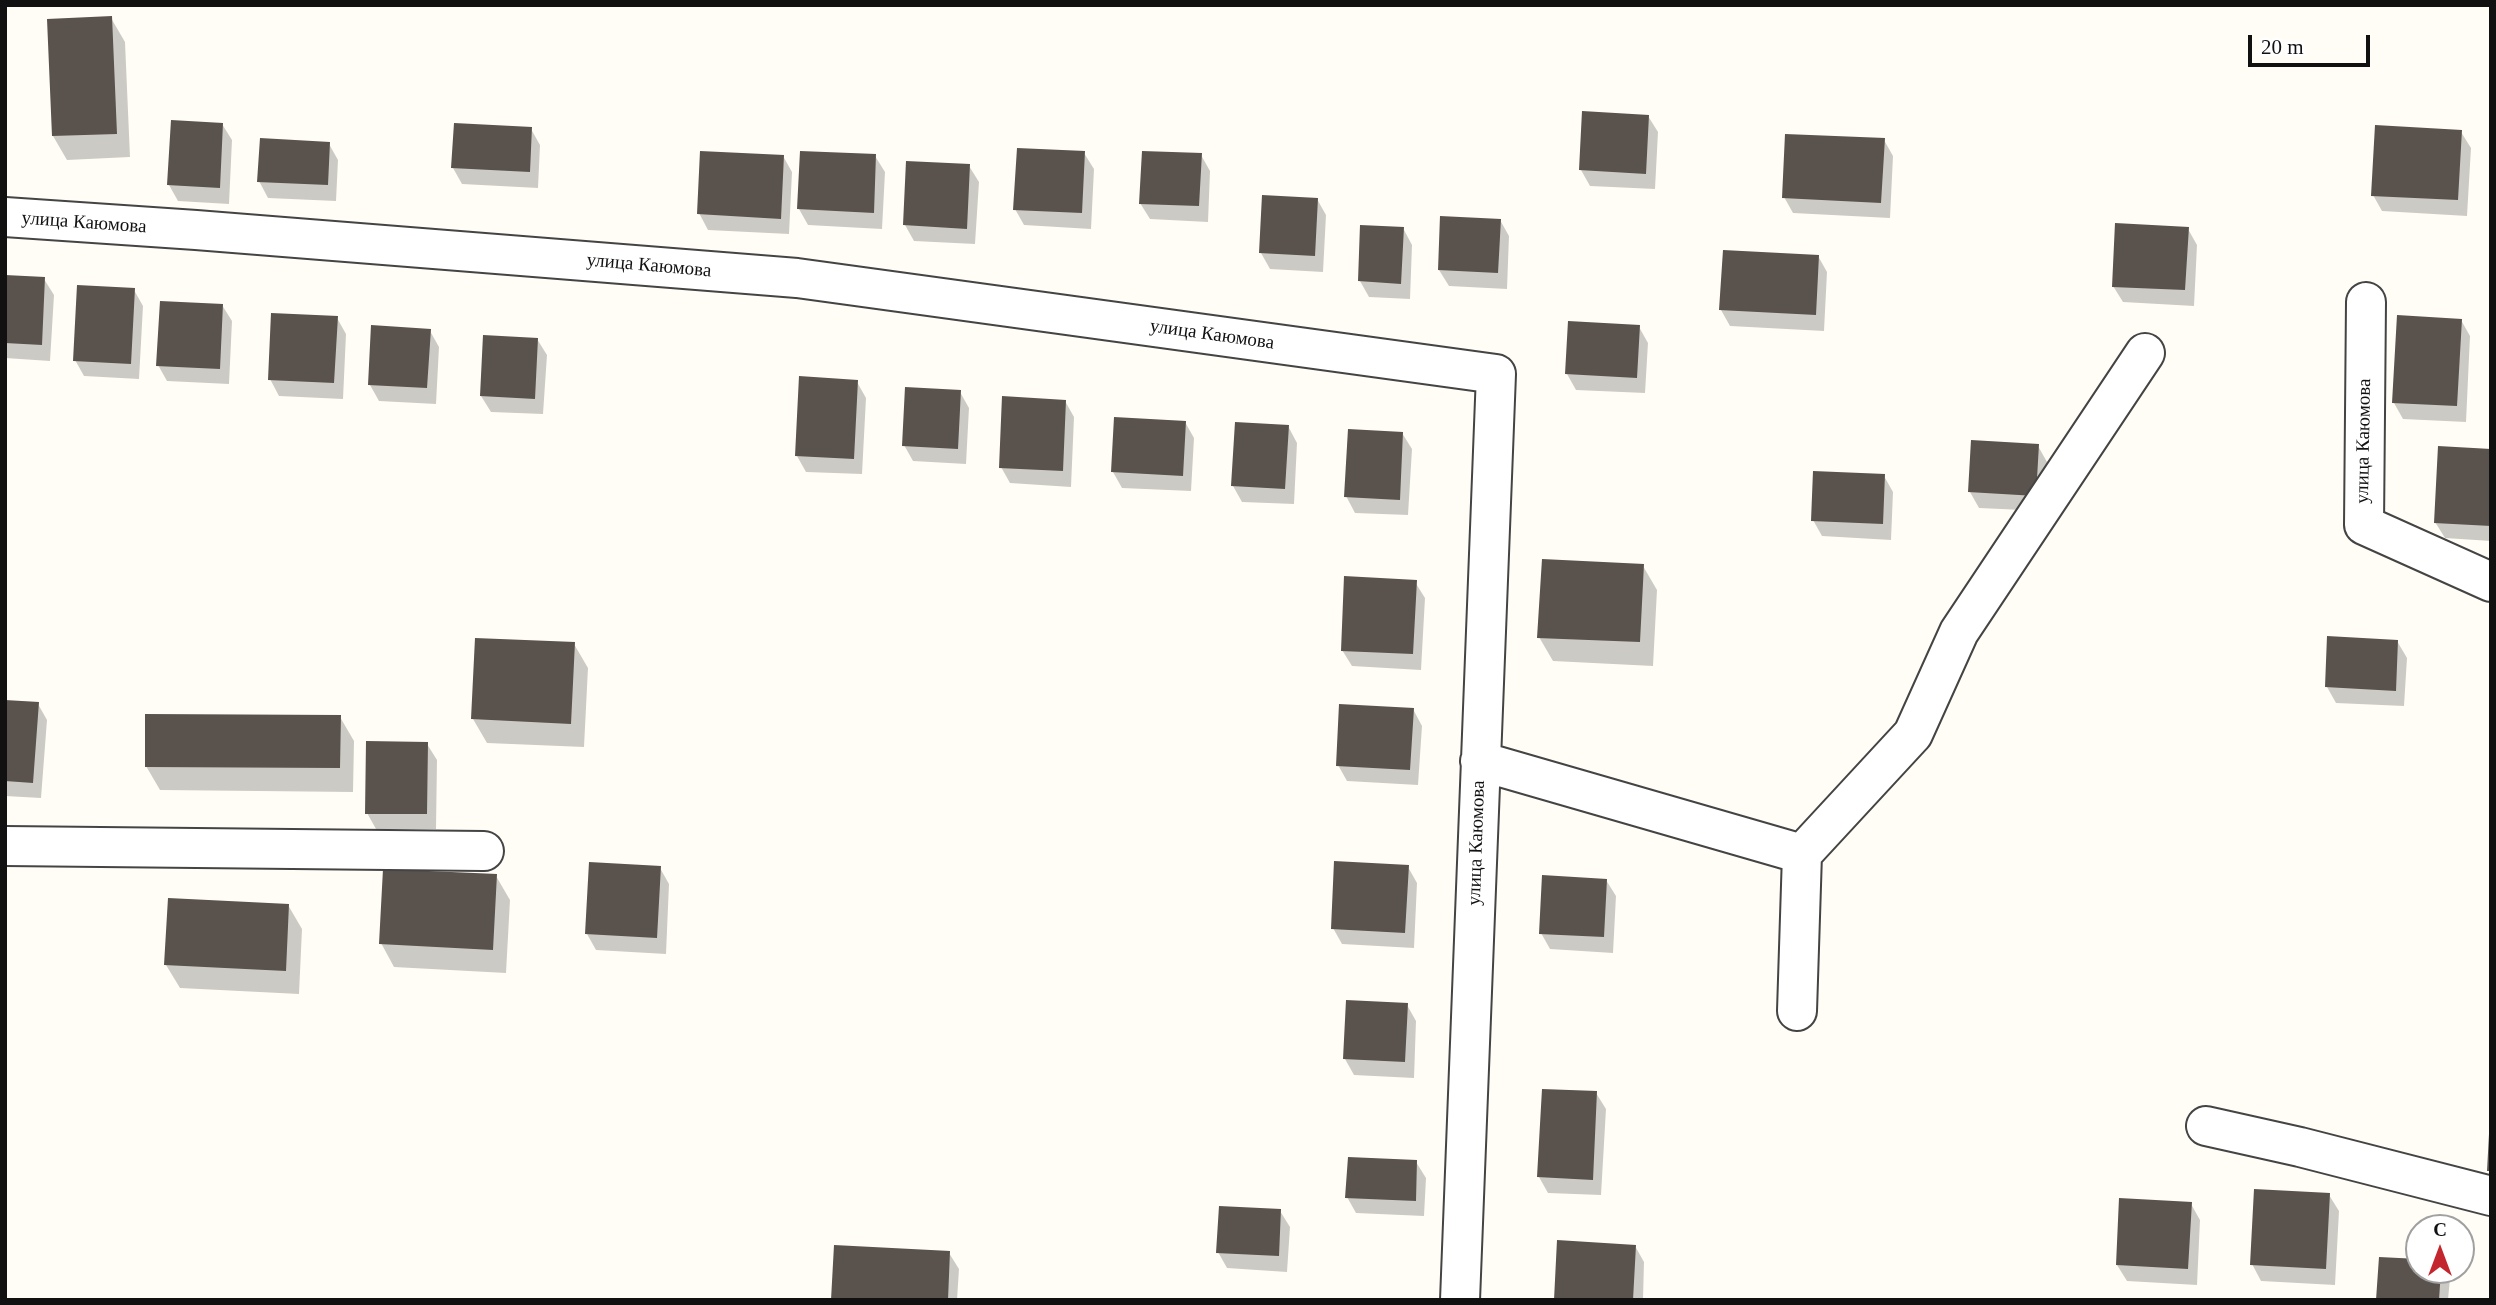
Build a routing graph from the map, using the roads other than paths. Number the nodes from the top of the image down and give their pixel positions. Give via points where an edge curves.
1 (5, 218) edge
2 (2365, 302) dead end
3 (2145, 353) dead end
4 (2491, 582) edge
5 (1480, 761) junction
6 (5, 846) edge
7 (484, 851) dead end
8 (1802, 854) junction
9 (1797, 1011) dead end
10 (2206, 1126) dead end
11 (2491, 1196) edge
12 (1460, 1300) edge

1 - 5 street, улица Каюмова via 797,278 1496,374
2 - 4 street, улица Каюмова via 2364,525
3 - 8 street via 1959,632 1913,734
5 - 8 street
5 - 12 street, улица Каюмова
6 - 7 street
8 - 9 street
10 - 11 street

